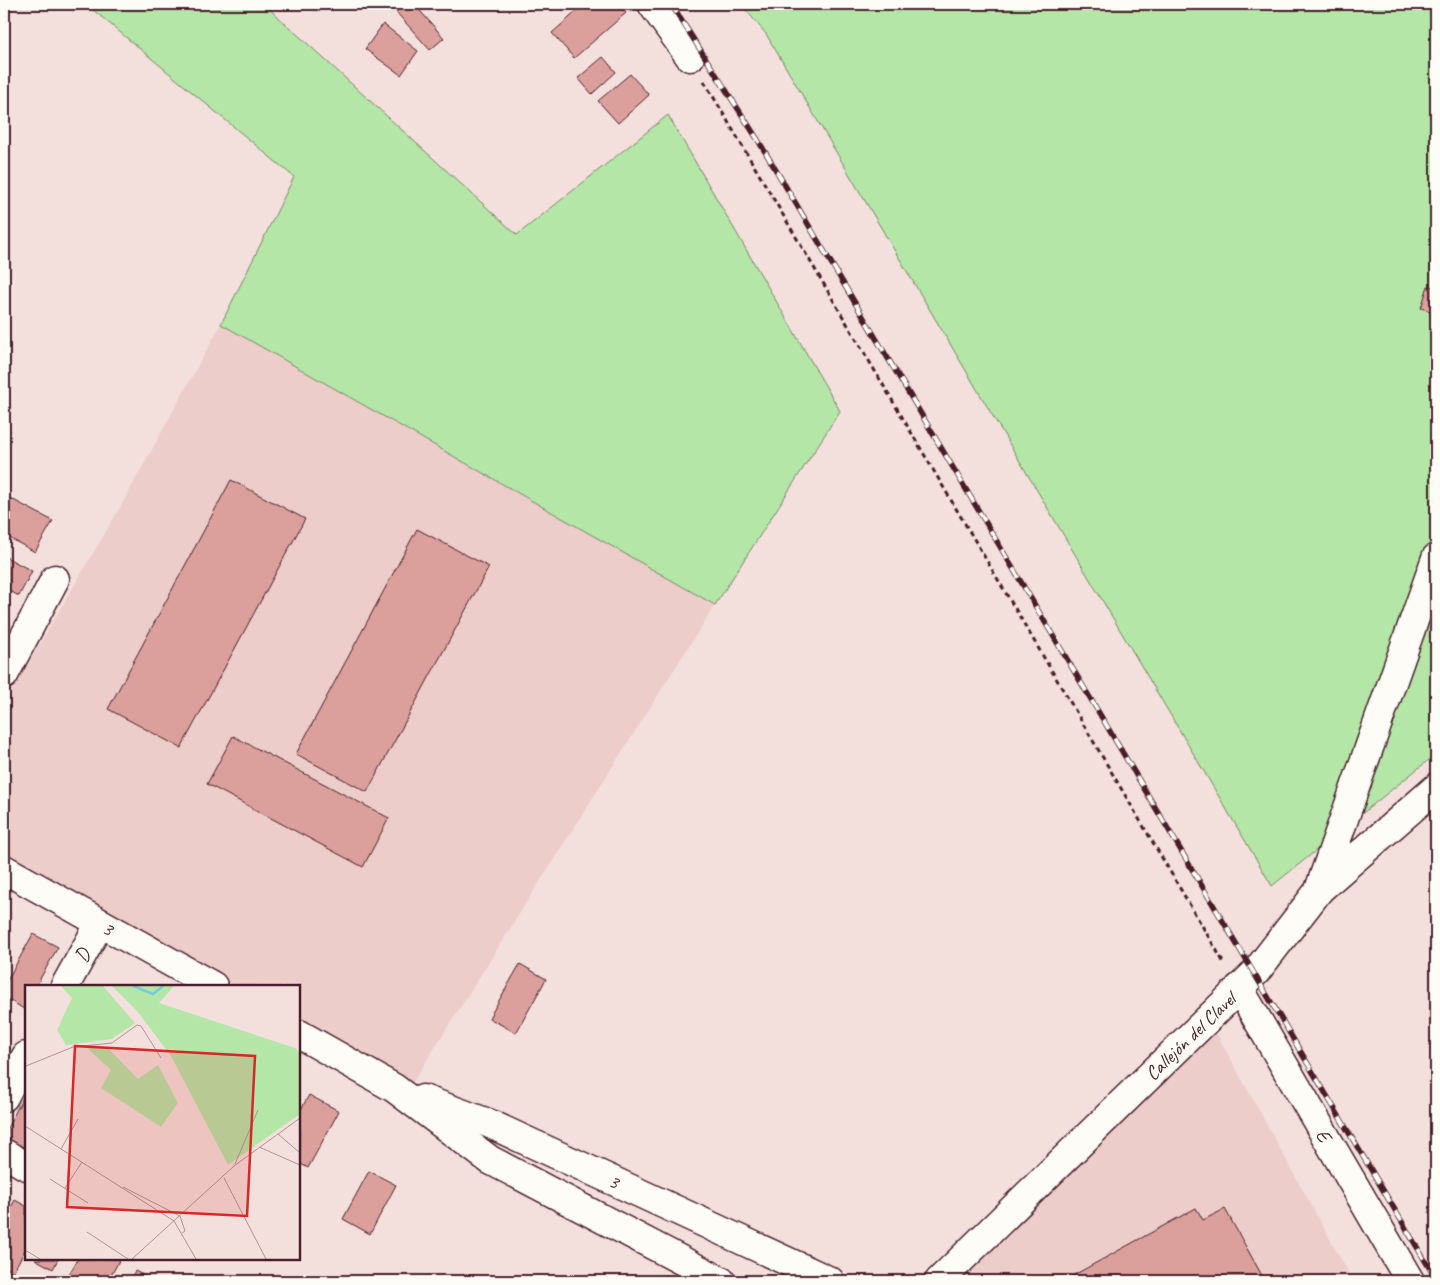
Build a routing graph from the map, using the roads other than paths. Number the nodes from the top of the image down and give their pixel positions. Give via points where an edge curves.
1 (652, 4) edge
2 (690, 57) road end
3 (1436, 558) edge
4 (55, 579) dead end
5 (4, 675) edge
6 (1436, 788) edge
7 (4, 869) edge
8 (1320, 889) junction
9 (100, 923) junction
10 (66, 985) edge
11 (211, 985) edge
12 (1239, 988) junction
13 (300, 1035) edge
14 (25, 1058) edge
15 (394, 1088) junction
16 (4, 1096) edge
17 (4, 1153) edge
18 (25, 1165) edge
19 (722, 1281) edge
20 (830, 1281) edge
21 (939, 1281) edge
22 (1410, 1281) edge

1 - 2 street
3 - 8 street
4 - 5 street
6 - 8 street, Callejón del Clavel
7 - 9 street, 3
8 - 12 street, Callejón del Clavel via 1255,973
9 - 10 street, D
9 - 11 street, 3
12 - 21 street, Callejón del Clavel
12 - 22 street, E
13 - 15 street, 3
14 - 16 street
15 - 19 street, 3 via 490,1160
15 - 20 street, 3 via 488,1123
17 - 18 street

